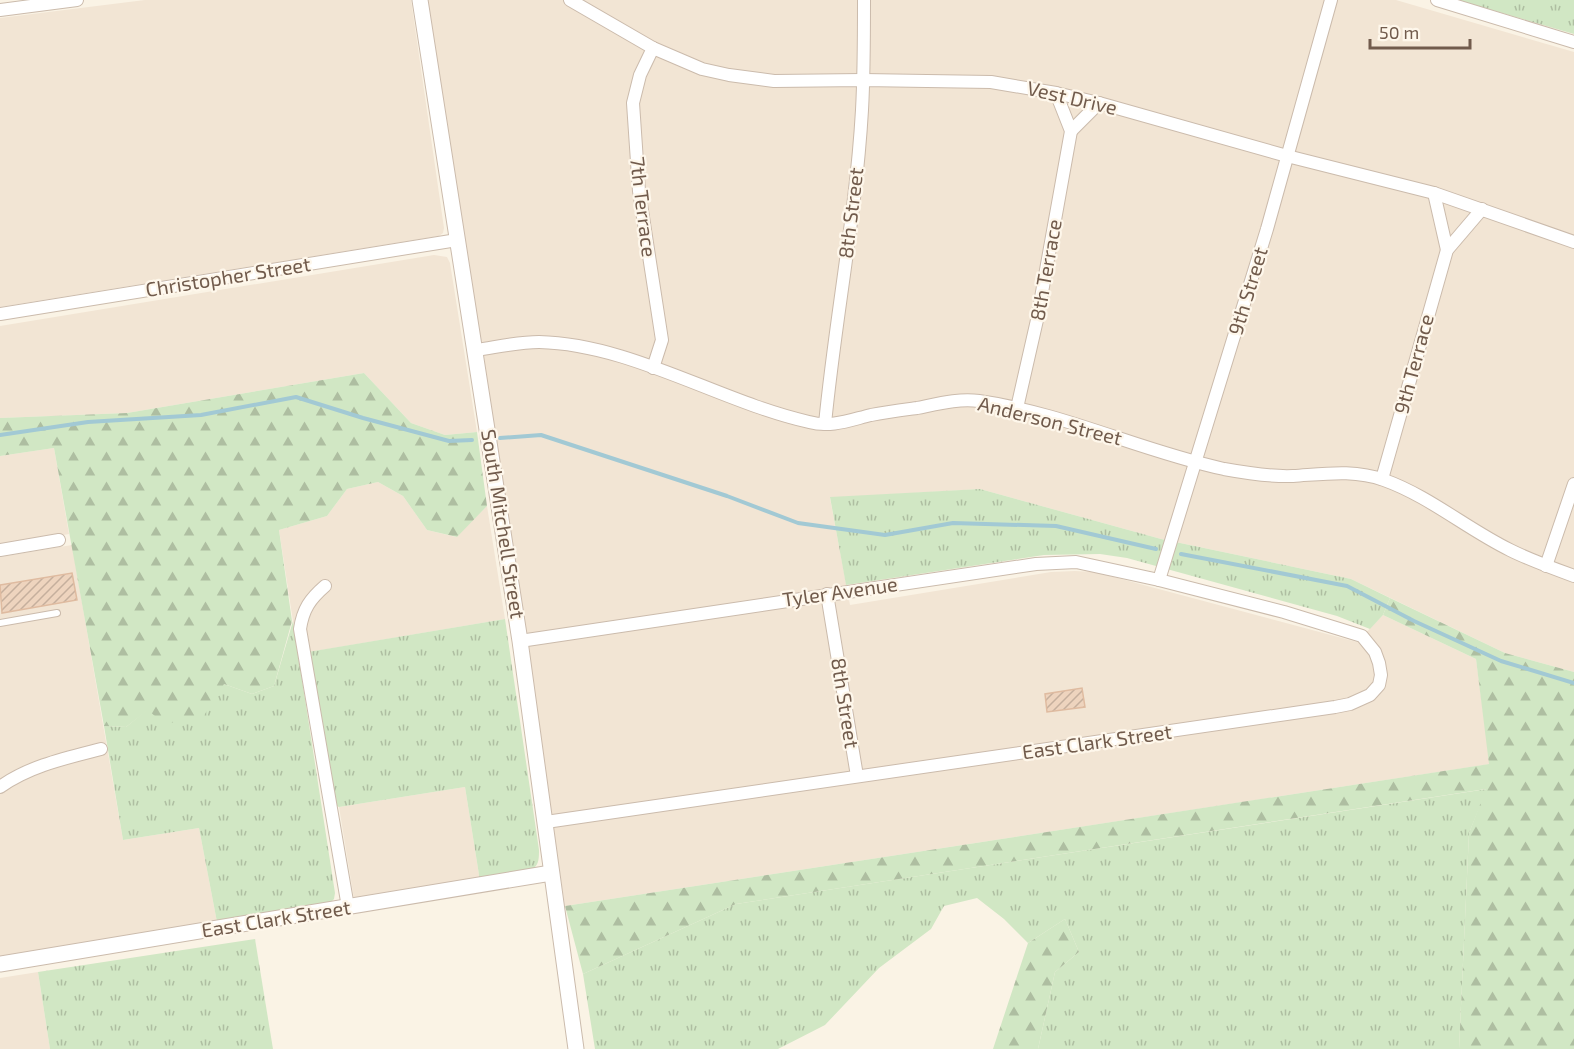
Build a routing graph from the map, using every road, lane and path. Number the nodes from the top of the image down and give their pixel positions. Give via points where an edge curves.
1 (77, 0) edge
2 (420, 0) edge
3 (570, 0) edge
4 (864, 0) edge
5 (1331, 0) edge
6 (1437, 0) edge
7 (0, 10) edge
8 (1574, 42) edge
9 (653, 48) junction
10 (863, 80) junction
11 (1056, 93) junction
12 (1099, 103) junction
13 (1071, 131) junction
14 (1287, 156) junction
15 (1434, 194) junction
16 (1482, 209) junction
17 (457, 240) junction
18 (1574, 242) edge
19 (1447, 250) junction
20 (0, 314) edge
21 (476, 350) junction
22 (653, 368) junction
23 (1017, 408) junction
24 (825, 424) junction
25 (1196, 462) junction
26 (1382, 479) junction
27 (1574, 484) edge
28 (58, 540) dead end
29 (0, 550) edge
30 (1546, 566) junction
31 (1574, 576) edge
32 (1160, 580) junction
33 (326, 586) dead end
34 (827, 594) junction
35 (57, 613) dead end
36 (0, 623) edge
37 (520, 641) junction
38 (101, 749) dead end
39 (857, 776) junction
40 (0, 787) edge
41 (546, 822) junction
42 (551, 873) junction
43 (348, 907) junction
44 (0, 964) edge
45 (576, 1049) edge

1 - 7 street
2 - 17 street, South Mitchell Street
3 - 9 street, Vest Drive
4 - 10 street, 8th Street
5 - 14 street, 9th Street
6 - 8 street
9 - 10 street, Vest Drive via 702,69 729,75 774,81
9 - 22 street, 7th Terrace via 633,103 639,191 662,340
10 - 11 street, Vest Drive via 991,82
10 - 24 street, 8th Street via 856,176
11 - 12 street, Vest Drive
11 - 13 street
12 - 13 street
12 - 14 street, Vest Drive
13 - 23 street, 8th Terrace
14 - 15 street, Vest Drive
14 - 25 street, 9th Street
15 - 16 street, Vest Drive
15 - 19 street, 9th Terrace
16 - 18 street, Vest Drive
16 - 19 street, 9th Terrace
17 - 20 street, Christopher Street
17 - 21 street, South Mitchell Street
19 - 26 street, 9th Terrace
21 - 22 street, Anderson Street via 522,343 565,345 602,351
21 - 37 street, South Mitchell Street
22 - 24 street, Anderson Street via 736,399 810,423
23 - 24 street, Anderson Street via 977,400 957,401
23 - 25 street, Anderson Street
25 - 26 street, Anderson Street via 1278,476 1332,472
25 - 32 street, 9th Street
26 - 30 street, Anderson Street via 1408,489 1509,549
27 - 30 street
28 - 29 street
30 - 31 street, Anderson Street
32 - 34 street, Tyler Avenue via 1076,562 1036,564
32 - 39 street, East Clark Street via 1362,636 1379,663 1379,685 1370,695 1335,707
33 - 43 street via 311,598 302,614 300,629
34 - 37 street, Tyler Avenue
34 - 39 street, 8th Street
35 - 36 lane
37 - 41 street, South Mitchell Street
38 - 40 street via 36,768
39 - 41 street, East Clark Street
41 - 42 street, South Mitchell Street
42 - 43 street, East Clark Street
42 - 45 street, South Mitchell Street
43 - 44 street, East Clark Street

